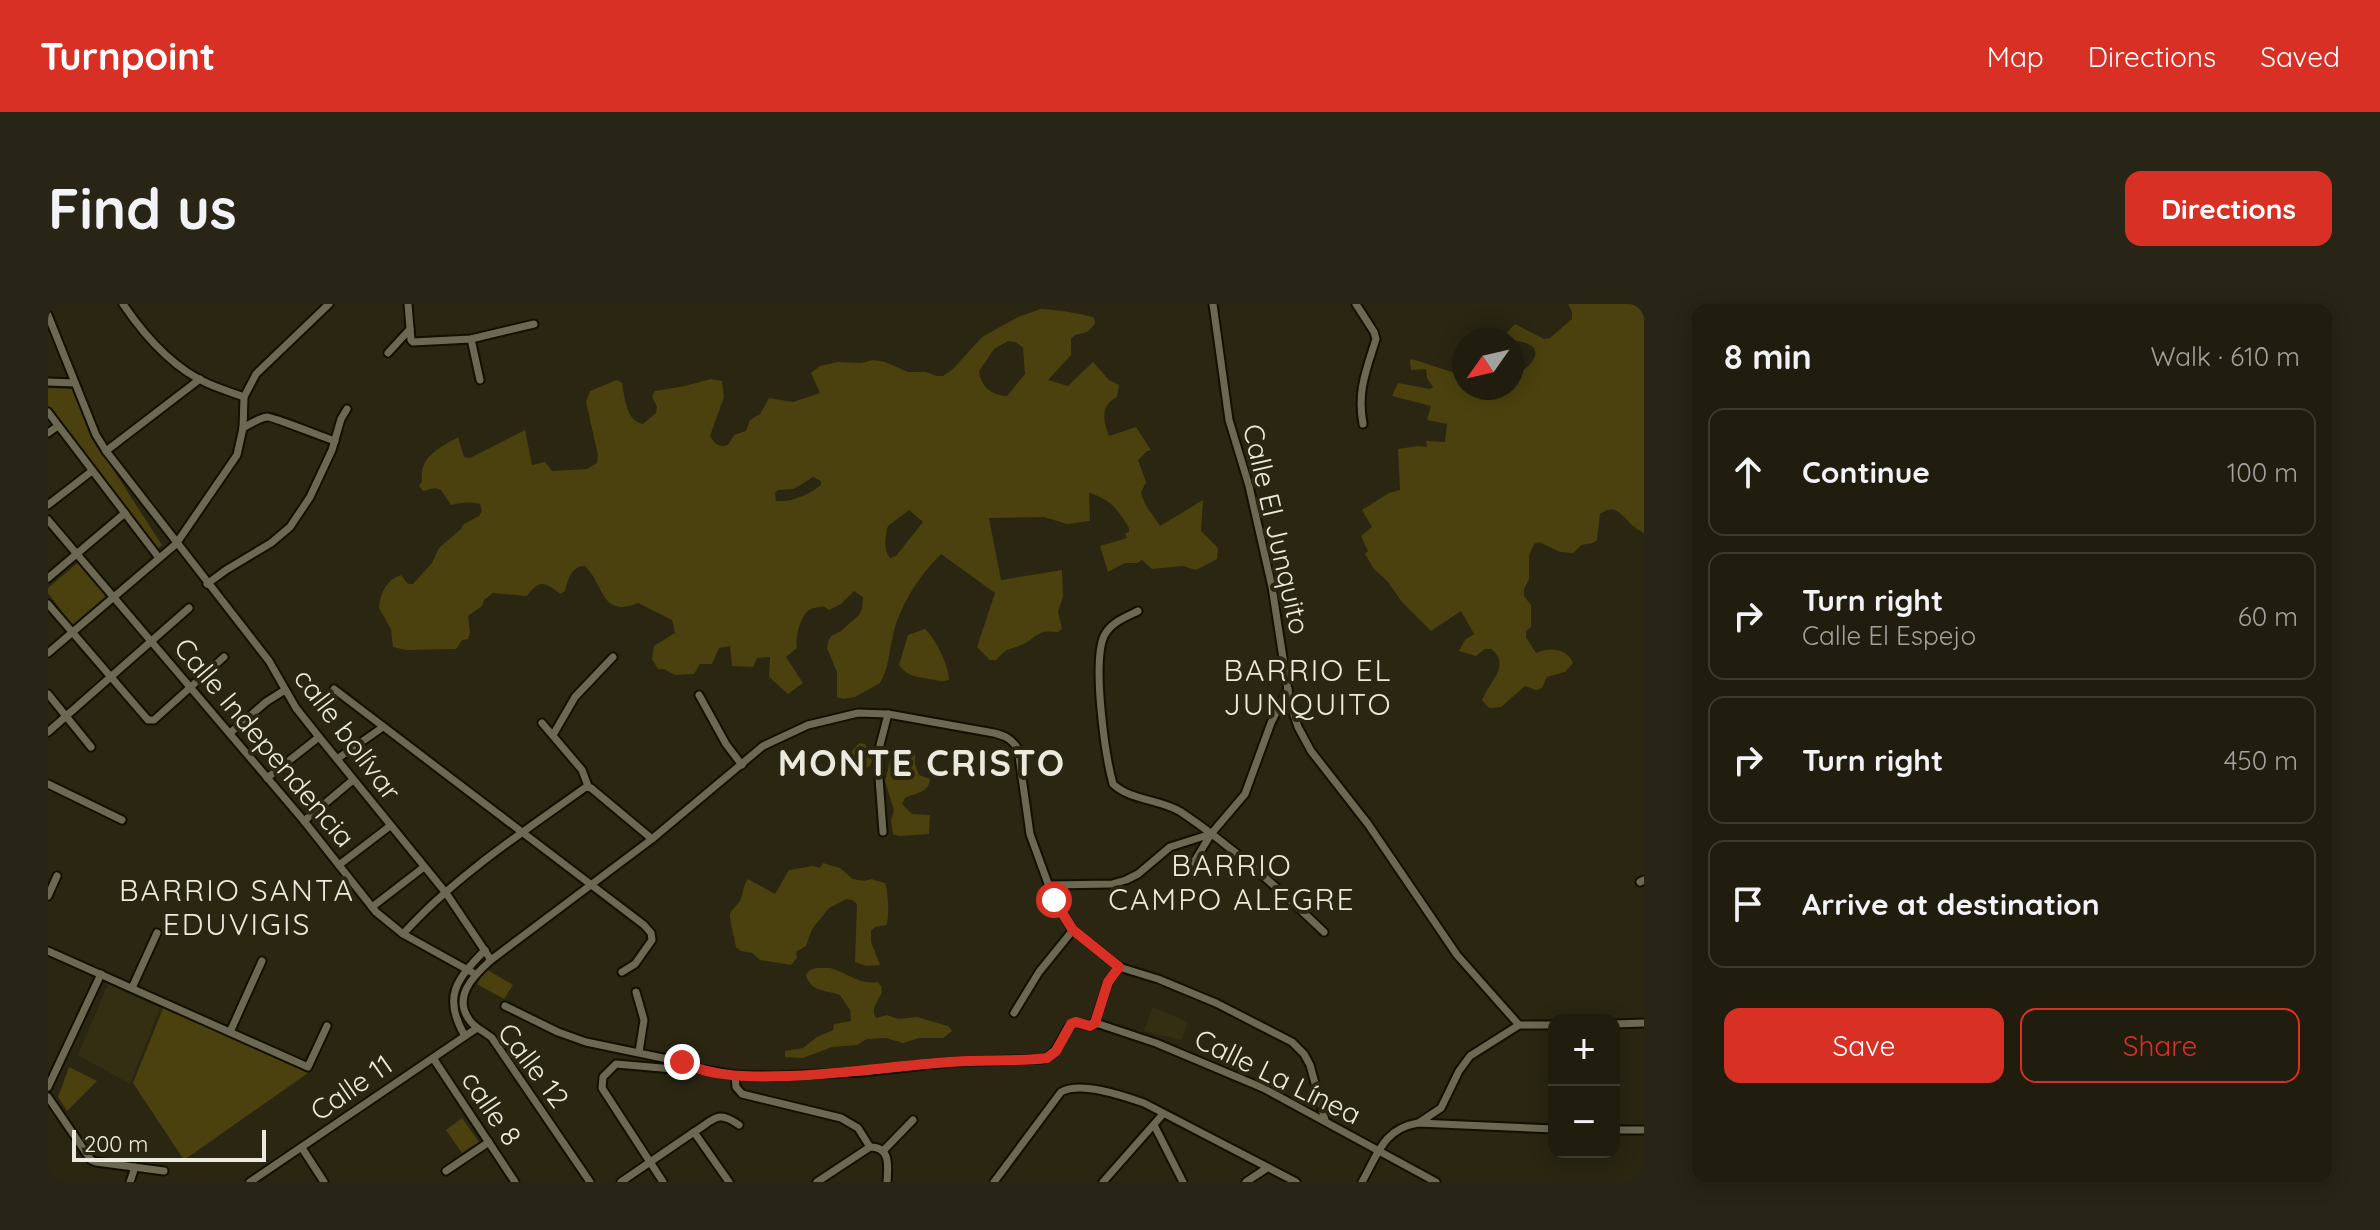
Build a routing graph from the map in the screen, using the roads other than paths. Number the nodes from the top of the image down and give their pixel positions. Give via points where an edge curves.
1 (123, 304) edge
2 (329, 304) edge
3 (1213, 304) edge
4 (1356, 304) edge
5 (319, 308) edge
6 (48, 315) edge
7 (409, 316) edge
8 (534, 324) dead end
9 (471, 339) junction
10 (388, 353) dead end
11 (200, 379) junction
12 (480, 380) dead end
13 (48, 382) edge
14 (75, 383) junction
15 (244, 397) junction
16 (347, 409) dead end
17 (48, 412) edge
18 (1363, 424) dead end
19 (58, 426) junction
20 (243, 428) junction
21 (48, 433) edge
22 (335, 441) junction
23 (106, 451) junction
24 (92, 471) junction
25 (48, 505) edge
26 (125, 513) junction
27 (48, 520) edge
28 (176, 544) junction
29 (78, 554) junction
30 (159, 558) junction
31 (48, 578) edge
32 (207, 584) junction
33 (114, 596) junction
34 (48, 604) edge
35 (189, 608) dead end
36 (1138, 611) dead end
37 (72, 633) junction
38 (153, 641) junction
39 (48, 653) edge
40 (224, 657) dead end
41 (613, 657) dead end
42 (111, 679) junction
43 (190, 687) junction
44 (334, 689) dead end
45 (1288, 689) junction
46 (285, 690) junction
47 (48, 694) edge
48 (699, 695) dead end
49 (888, 714) junction
50 (66, 717) junction
51 (542, 723) dead end
52 (383, 727) junction
53 (48, 732) edge
54 (230, 733) junction
55 (553, 735) junction
56 (319, 737) junction
57 (91, 747) dead end
58 (337, 759) junction
59 (742, 765) junction
60 (267, 778) junction
61 (353, 780) junction
62 (48, 784) edge
63 (588, 786) junction
64 (122, 820) dead end
65 (304, 821) junction
66 (390, 826) junction
67 (523, 832) junction
68 (883, 832) dead end
69 (1211, 834) junction
70 (652, 839) junction
71 (339, 865) junction
72 (424, 867) junction
73 (1191, 867) dead end
74 (57, 876) dead end
75 (592, 884) junction
76 (1050, 885) junction
77 (446, 893) junction
78 (48, 896) edge
79 (372, 907) junction
80 (1073, 930) junction
81 (1324, 932) dead end
82 (157, 933) dead end
83 (403, 934) junction
84 (485, 950) junction
85 (48, 951) edge
86 (491, 960) junction
87 (262, 961) dead end
88 (1119, 967) junction
89 (467, 968) junction
90 (622, 972) dead end
91 (101, 974) junction
92 (475, 974) junction
93 (132, 988) junction
94 (636, 992) dead end
95 (505, 1006) dead end
96 (1014, 1013) dead end
97 (1095, 1023) junction
98 (1644, 1023) edge
99 (1620, 1024) edge
100 (1519, 1025) junction
101 (1548, 1025) edge
102 (327, 1026) dead end
103 (477, 1028) junction
104 (230, 1032) junction
105 (465, 1036) junction
106 (639, 1052) junction
107 (433, 1058) junction
108 (689, 1067) junction
109 (735, 1075) junction
110 (48, 1087) edge
111 (48, 1097) edge
112 (1163, 1114) junction
113 (913, 1120) dead end
114 (1325, 1120) junction
115 (1418, 1123) junction
116 (739, 1125) dead end
117 (1154, 1125) junction
118 (1548, 1129) edge
119 (1620, 1130) edge
120 (1644, 1130) edge
121 (694, 1132) junction
122 (489, 1142) junction
123 (870, 1147) junction
124 (302, 1148) junction
125 (884, 1150) junction
126 (1381, 1150) junction
127 (650, 1163) junction
128 (135, 1167) junction
129 (1267, 1168) junction
130 (164, 1171) dead end
131 (446, 1171) dead end
132 (510, 1179) edge
133 (130, 1182) edge
134 (250, 1182) edge
135 (324, 1182) edge
136 (590, 1182) edge
137 (621, 1182) edge
138 (663, 1182) edge
139 (729, 1182) edge
140 (817, 1182) edge
141 (887, 1182) edge
142 (994, 1182) edge
143 (1103, 1182) edge
144 (1183, 1182) edge
145 (1246, 1182) edge
146 (1296, 1182) edge
147 (1362, 1182) edge
148 (1436, 1182) edge

1 - 11 street via 155,343
2 - 5 street
3 - 45 street, Calle El Junquito via 1229,420 1272,587
4 - 18 street via 1376,339 1361,390
5 - 15 street via 256,374
6 - 14 street, calle bolívar
7 - 9 street via 413,342
7 - 10 street
8 - 9 street
9 - 12 street
11 - 15 street
11 - 23 street
13 - 14 street
14 - 23 street, calle bolívar
15 - 20 street
16 - 22 street
17 - 19 street
19 - 21 street
19 - 24 street
20 - 22 street via 273,417
20 - 28 street via 237,455
22 - 32 street via 290,527
23 - 28 street, calle bolívar
24 - 25 street
24 - 26 street
26 - 29 street
26 - 30 street
27 - 29 street, Calle Independencia
28 - 30 street
28 - 32 street, calle bolívar
29 - 31 street
29 - 33 street, Calle Independencia
30 - 33 street
32 - 46 street, calle bolívar via 269,661
33 - 37 street
33 - 38 street, Calle Independencia
34 - 37 street
35 - 38 street
36 - 69 street via 1116,622 1104,636 1100,658 1100,705 1112,780 1120,790 1179,811
37 - 39 street
37 - 42 street
38 - 42 street
38 - 43 street, Calle Independencia
40 - 43 street
41 - 55 street via 575,697
42 - 43 street via 148,720
42 - 50 street
43 - 54 street, Calle Independencia
44 - 52 street
45 - 69 street via 1245,794
45 - 100 street, Calle El Junquito via 1311,751 1457,955
46 - 54 street
46 - 56 street, calle bolívar
47 - 50 street
48 - 59 street
49 - 59 street via 858,713 808,725 763,746
49 - 68 street via 880,745
49 - 76 street via 994,733 1013,742 1030,834
50 - 53 street
50 - 57 street
51 - 55 street
52 - 58 street
52 - 67 street
54 - 60 street, Calle Independencia
55 - 63 street via 582,770
56 - 58 street, calle bolívar
56 - 60 street
58 - 61 street, calle bolívar
59 - 70 street
60 - 65 street, Calle Independencia
61 - 65 street
61 - 66 street, calle bolívar
62 - 64 street
63 - 67 street
63 - 70 street
65 - 71 street, Calle Independencia
66 - 71 street
66 - 72 street, calle bolívar
67 - 75 street
67 - 77 street
69 - 73 street
69 - 76 street via 1170,847 1126,880
69 - 81 street
70 - 75 street
71 - 79 street, Calle Independencia
72 - 77 street, calle bolívar
72 - 79 street
74 - 78 street
75 - 86 street
75 - 90 street via 652,937 635,964
76 - 80 street
77 - 83 street
77 - 84 street, calle bolívar
79 - 83 street, Calle Independencia
80 - 88 street
80 - 96 street
82 - 93 street
83 - 89 street, Calle Independencia
84 - 86 street, calle bolívar
84 - 89 street
85 - 91 street
86 - 92 street
87 - 104 street
88 - 97 street via 1108,982
88 - 114 street via 1216,1003 1292,1042 1310,1065
89 - 92 street, Calle Independencia
89 - 105 street via 453,1005
91 - 93 street
91 - 110 street
92 - 103 street, Calle 12 via 463,1001
93 - 104 street
94 - 106 street via 644,1020
95 - 106 street via 571,1037
97 - 109 street via 1071,1024 1054,1053 1042,1059 942,1062 821,1075
97 - 114 street, Calle La Línea via 1263,1088
98 - 99 street
100 - 101 street
100 - 115 street via 1470,1056 1441,1108
102 - 104 street via 308,1067
103 - 105 street, Calle 11
103 - 136 street, Calle 12 via 492,1038
105 - 107 street, Calle 11
106 - 108 street
107 - 122 street, calle 8
107 - 124 street, Calle 11
108 - 109 street
108 - 127 street via 616,1064 601,1082
109 - 123 street via 742,1094 841,1118 858,1128
111 - 128 street via 91,1160
112 - 117 street
112 - 129 street
112 - 142 street via 1124,1096 1070,1088 1061,1092
113 - 125 street
114 - 126 street, Calle La Línea
115 - 118 street
115 - 126 street via 1395,1129
116 - 121 street via 720,1116
117 - 143 street
117 - 144 street
119 - 120 street
121 - 127 street
121 - 139 street
122 - 131 street
122 - 132 street, calle 8
123 - 125 street
123 - 140 street
124 - 134 street, Calle 11
124 - 135 street
125 - 141 street
126 - 147 street
126 - 148 street, Calle La Línea
127 - 137 street
127 - 138 street
128 - 130 street
128 - 133 street
129 - 145 street
129 - 146 street

